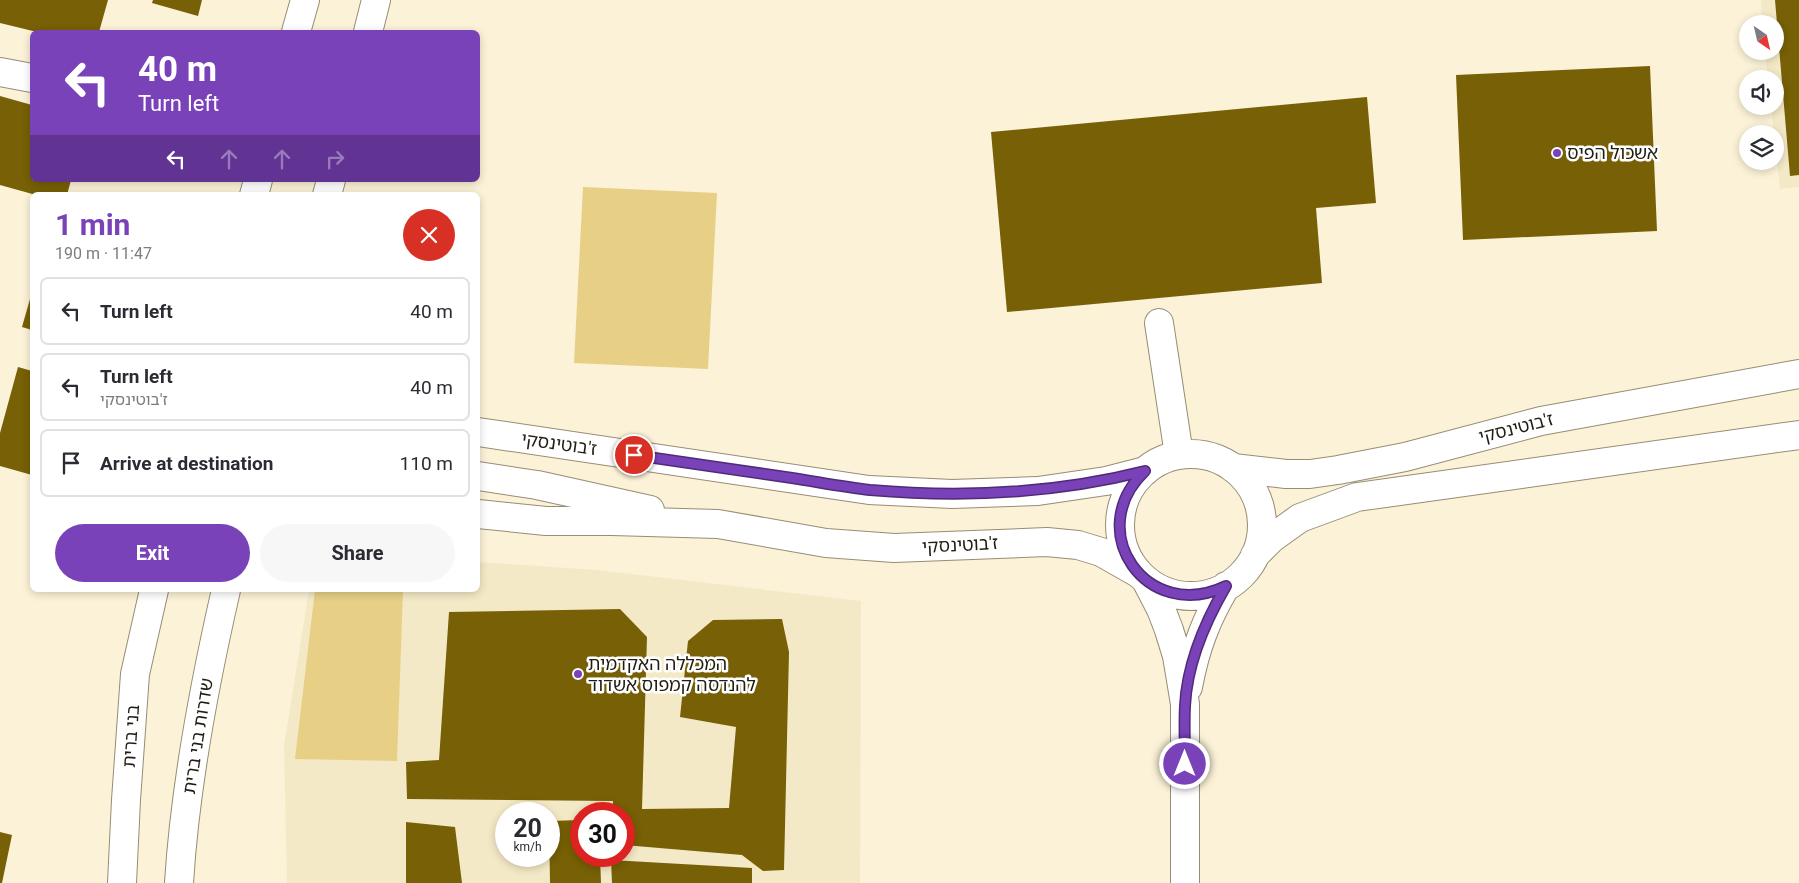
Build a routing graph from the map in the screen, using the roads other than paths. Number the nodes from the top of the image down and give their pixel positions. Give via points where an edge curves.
1 (305, 0) edge
2 (376, 0) edge
3 (297, 30) edge
4 (368, 30) edge
5 (0, 72) edge
6 (30, 78) edge
7 (1159, 323) dead end
8 (1793, 376) edge
9 (480, 432) edge
10 (1799, 435) edge
11 (1179, 455) junction
12 (1233, 468) junction
13 (1145, 471) junction
14 (480, 476) edge
15 (480, 514) edge
16 (718, 524) junction
17 (1255, 555) junction
18 (1142, 577) junction
19 (1226, 586) junction
20 (154, 592) edge
21 (226, 592) edge
22 (1185, 704) junction
23 (122, 883) edge
24 (180, 883) edge
25 (1185, 883) edge

1 - 3 street
2 - 4 street
5 - 6 street
7 - 11 street
8 - 12 street, ז'בוטינסקי via 1540,421 1347,469 1286,474
9 - 13 street, ז'בוטינסקי via 870,490 952,494 1038,491 1106,481
10 - 17 street via 1357,497 1300,518
11 - 12 street via 1208,456
11 - 13 street
12 - 17 street via 1247,482 1259,507 1261,536
13 - 18 street via 1127,494 1120,513 1120,535 1126,556
14 - 16 street via 537,485
15 - 16 street, ז'בוטינסקי via 546,521
16 - 18 street, ז'בוטינסקי via 826,543 894,548 1005,542 1078,545 1101,552
17 - 19 street via 1243,572
18 - 19 street via 1164,591 1185,596 1206,594
18 - 22 street via 1161,609 1174,647
19 - 22 street via 1194,658
20 - 23 street, בני ברית via 135,674
21 - 24 street, שדרות בני ברית via 204,695 188,798
22 - 25 street

